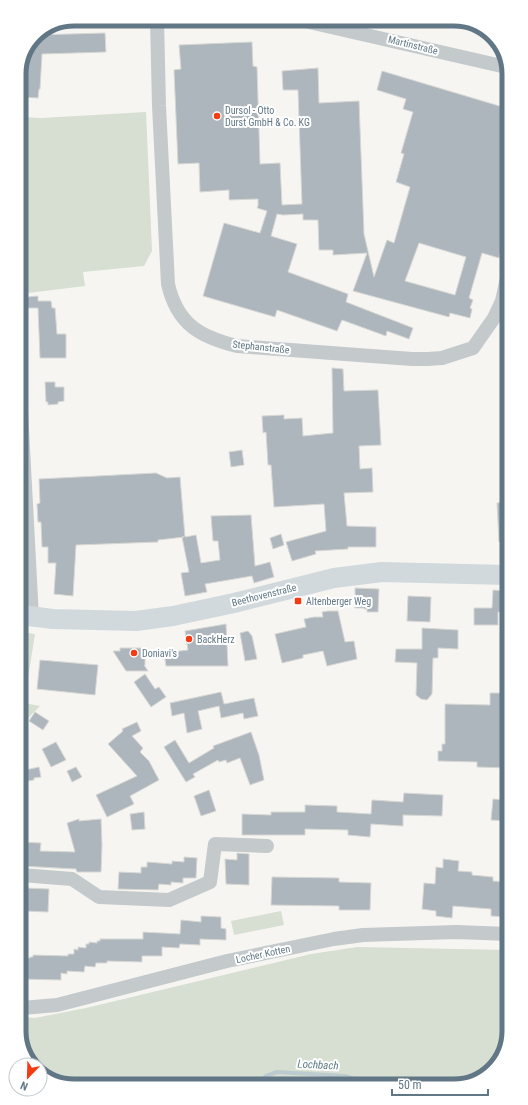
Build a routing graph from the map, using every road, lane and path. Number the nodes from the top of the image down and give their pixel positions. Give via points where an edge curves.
1 (157, 26) edge
2 (327, 26) edge
3 (501, 66) edge
4 (502, 301) edge
5 (502, 574) edge
6 (26, 616) edge
7 (267, 846) dead end
8 (26, 875) edge
9 (502, 934) edge
10 (26, 1008) edge

1 - 4 street, Stephanstraße via 158,106 168,284 170,297 178,311 199,332 215,341 237,346 412,359 442,358 473,348 494,318
2 - 3 street, Martinstraße
5 - 6 main road, Beethovenstraße via 382,572 334,578 234,603 136,621 53,620
7 - 8 street via 215,844 210,882 169,900 99,897 72,879
9 - 10 street, Locher Kotten via 456,932 348,937 227,961 57,1004

